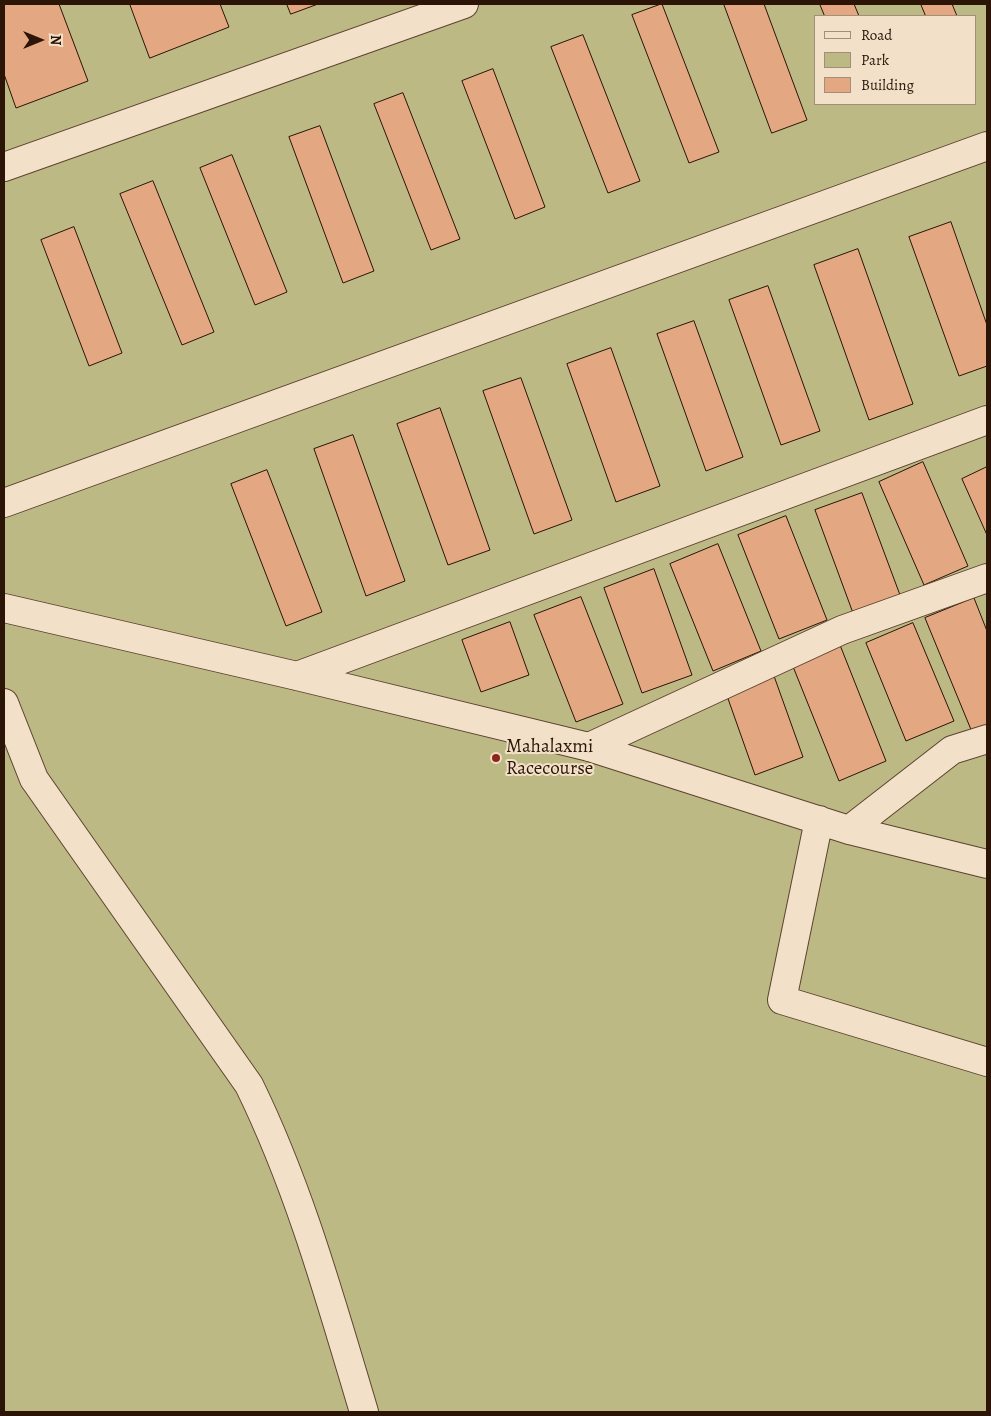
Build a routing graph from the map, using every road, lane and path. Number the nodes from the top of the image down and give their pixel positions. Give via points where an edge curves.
1 (464, 4) edge
2 (987, 146) edge
3 (4, 167) edge
4 (987, 420) edge
5 (4, 503) edge
6 (987, 578) edge
7 (4, 608) edge
8 (297, 676) junction
9 (4, 703) edge
10 (987, 739) edge
11 (589, 747) junction
12 (819, 820) junction
13 (849, 830) junction
14 (987, 864) edge
15 (987, 1062) edge
16 (364, 1412) edge

1 - 3 lane
2 - 5 lane
4 - 8 lane
6 - 11 lane via 842,630
7 - 8 lane
8 - 11 lane
9 - 16 lane via 34,779 249,1085 292,1182
10 - 13 lane via 952,750
11 - 12 lane
12 - 13 lane
12 - 15 lane via 782,1000
13 - 14 lane

